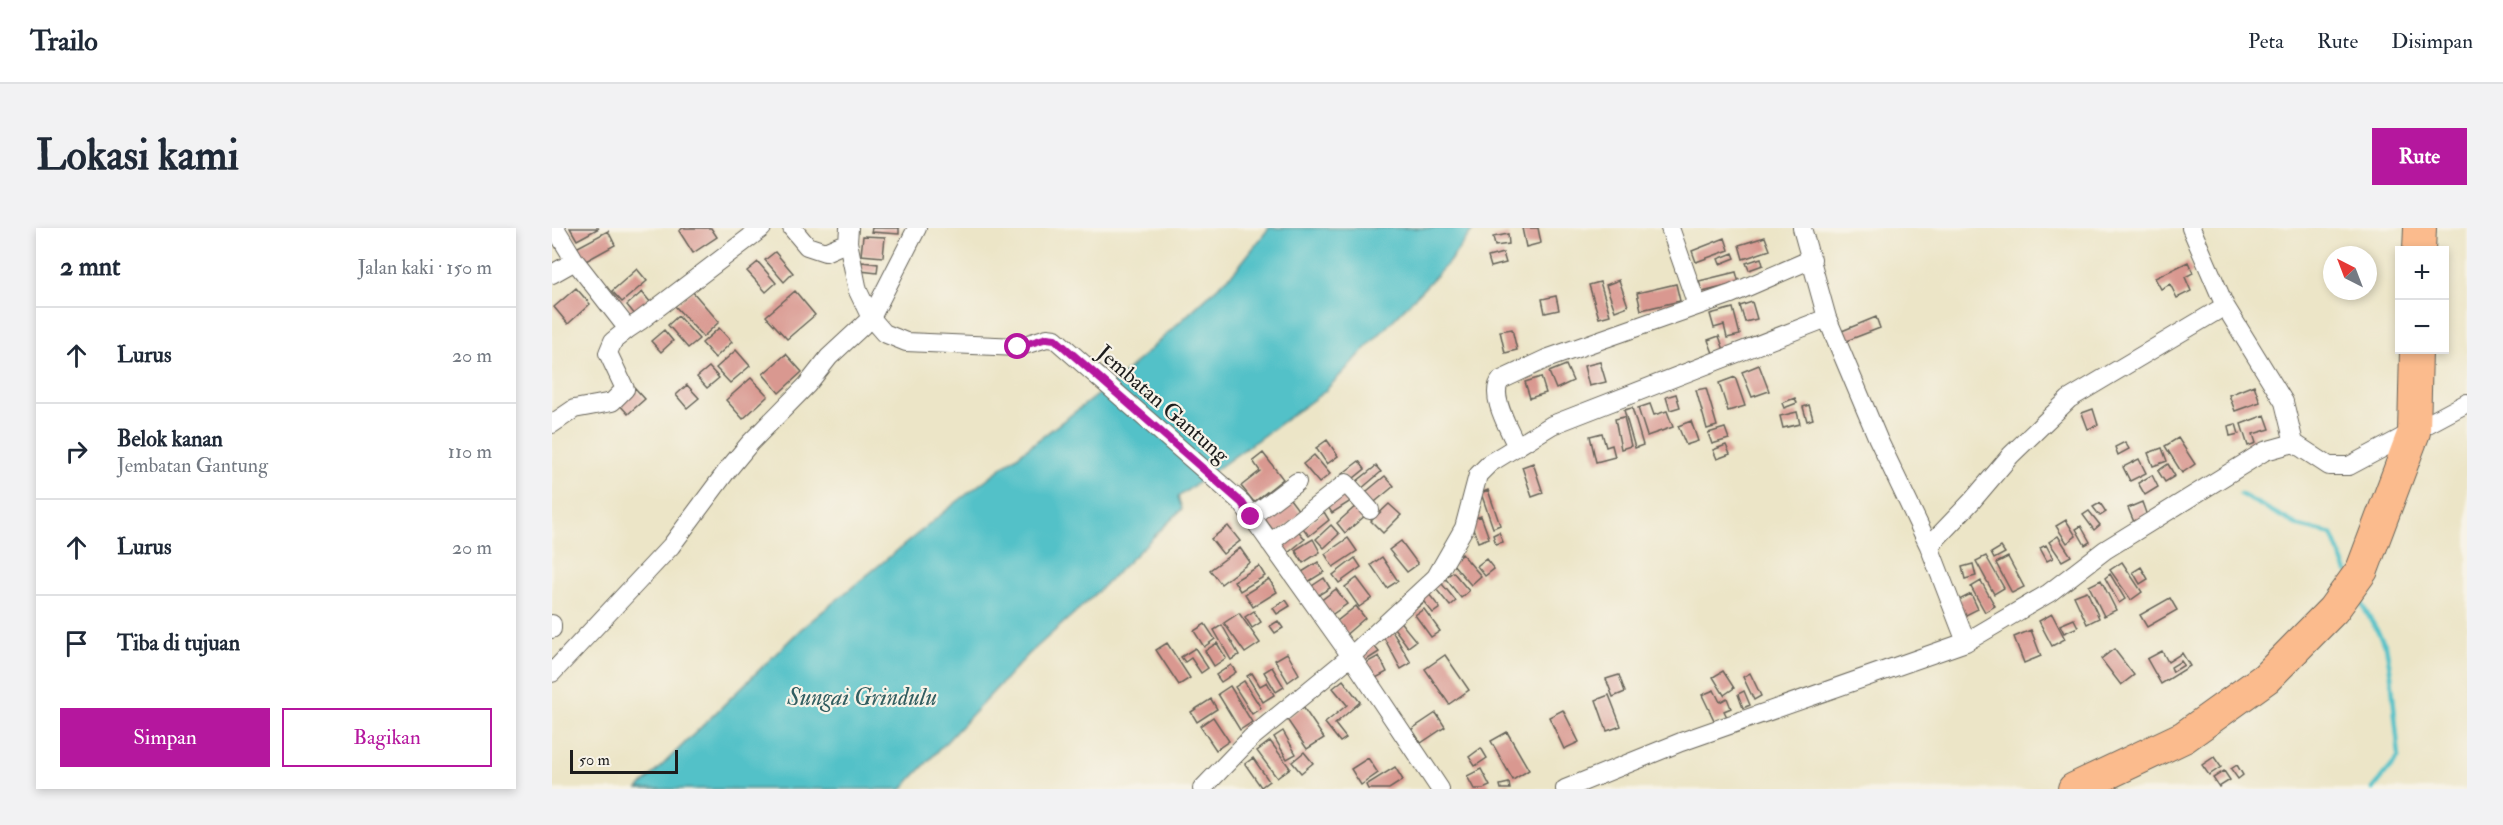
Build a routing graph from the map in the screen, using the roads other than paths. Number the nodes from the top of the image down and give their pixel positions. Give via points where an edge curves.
1 (555, 228) edge
2 (762, 228) edge
3 (792, 228) edge
4 (917, 228) edge
5 (1670, 228) edge
6 (1802, 228) edge
7 (2191, 228) edge
8 (2420, 228) edge
9 (849, 235) edge
10 (2419, 246) edge
11 (1812, 259) junction
12 (575, 261) junction
13 (552, 274) edge
14 (1697, 305) junction
15 (2225, 306) junction
16 (871, 318) junction
17 (1827, 318) junction
18 (628, 329) junction
19 (2416, 354) edge
20 (2467, 403) edge
21 (552, 424) edge
22 (2414, 432) junction
23 (2294, 443) junction
24 (1517, 447) junction
25 (1297, 483) dead end
26 (1370, 510) dead end
27 (1251, 517) junction
28 (1270, 543) junction
29 (1929, 546) junction
30 (552, 624) edge
31 (552, 629) edge
32 (1965, 642) junction
33 (1351, 656) junction
34 (552, 673) edge
35 (1202, 789) edge
36 (1440, 789) edge
37 (1565, 789) edge
38 (2074, 789) edge

1 - 12 street
2 - 18 street
3 - 9 street via 807,246 825,252
4 - 16 street
5 - 14 street
6 - 11 street
7 - 15 street
8 - 10 highway
9 - 16 street via 858,291
11 - 14 street
11 - 17 street
12 - 13 street
12 - 18 street
14 - 24 street via 1546,359 1501,380 1496,385 1496,396
15 - 23 street via 2284,402
15 - 29 street via 2069,399 2011,455
16 - 27 street, Jembatan Gantung via 884,333 906,342 1018,347 1055,339 1242,503
16 - 34 street via 829,357 750,443 671,546
17 - 24 street via 1552,425
17 - 29 street
18 - 21 street via 613,341 608,353 625,386 623,392 612,402 574,409
19 - 22 highway
20 - 22 street
22 - 23 street via 2349,466 2329,466
22 - 38 highway via 2362,570 2333,610 2266,678 2184,737
23 - 32 street via 2265,451 2105,550 2049,593
24 - 33 street via 1478,475 1464,528 1436,577
25 - 27 street
26 - 28 street via 1346,483
27 - 28 street, Jembatan Gantung
28 - 33 street, Jembatan Gantung
29 - 32 street
30 - 31 street
32 - 37 street via 1681,742
33 - 35 street via 1251,738
33 - 36 street, Jembatan Gantung

